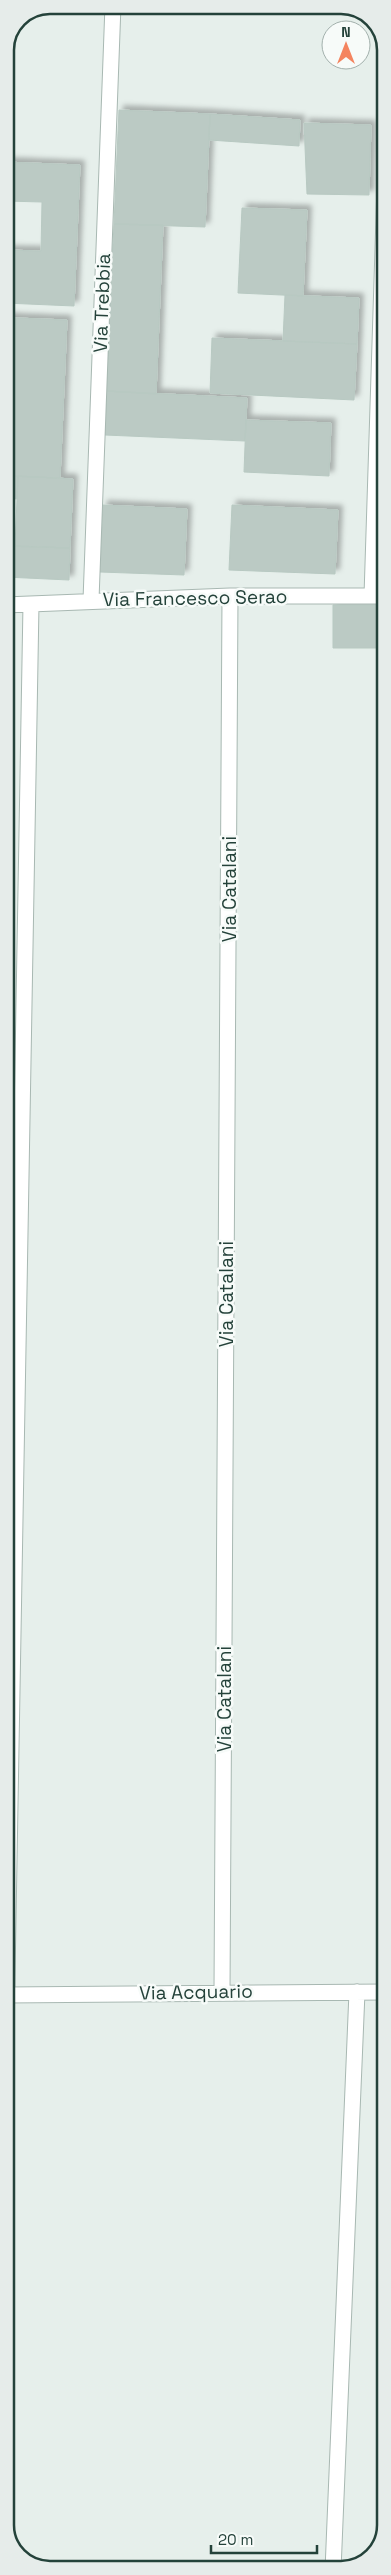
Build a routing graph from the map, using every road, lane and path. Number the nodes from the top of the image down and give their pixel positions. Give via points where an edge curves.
1 (113, 14) edge
2 (230, 596) junction
3 (377, 596) edge
4 (91, 600) junction
5 (31, 604) junction
6 (14, 605) edge
7 (14, 1550) edge
8 (222, 1992) junction
9 (357, 1992) junction
10 (377, 1992) edge
11 (14, 1995) edge
12 (332, 2561) edge

1 - 4 street, Via Trebbia
2 - 3 street, Via Francesco Serao
2 - 4 street, Via Francesco Serao
2 - 8 street, Via Catalani
4 - 5 street, Via Francesco Serao
5 - 6 street, Via Francesco Serao
5 - 7 street
8 - 9 street, Via Acquario
8 - 11 street, Via Acquario
9 - 10 street, Via Acquario
9 - 12 street

